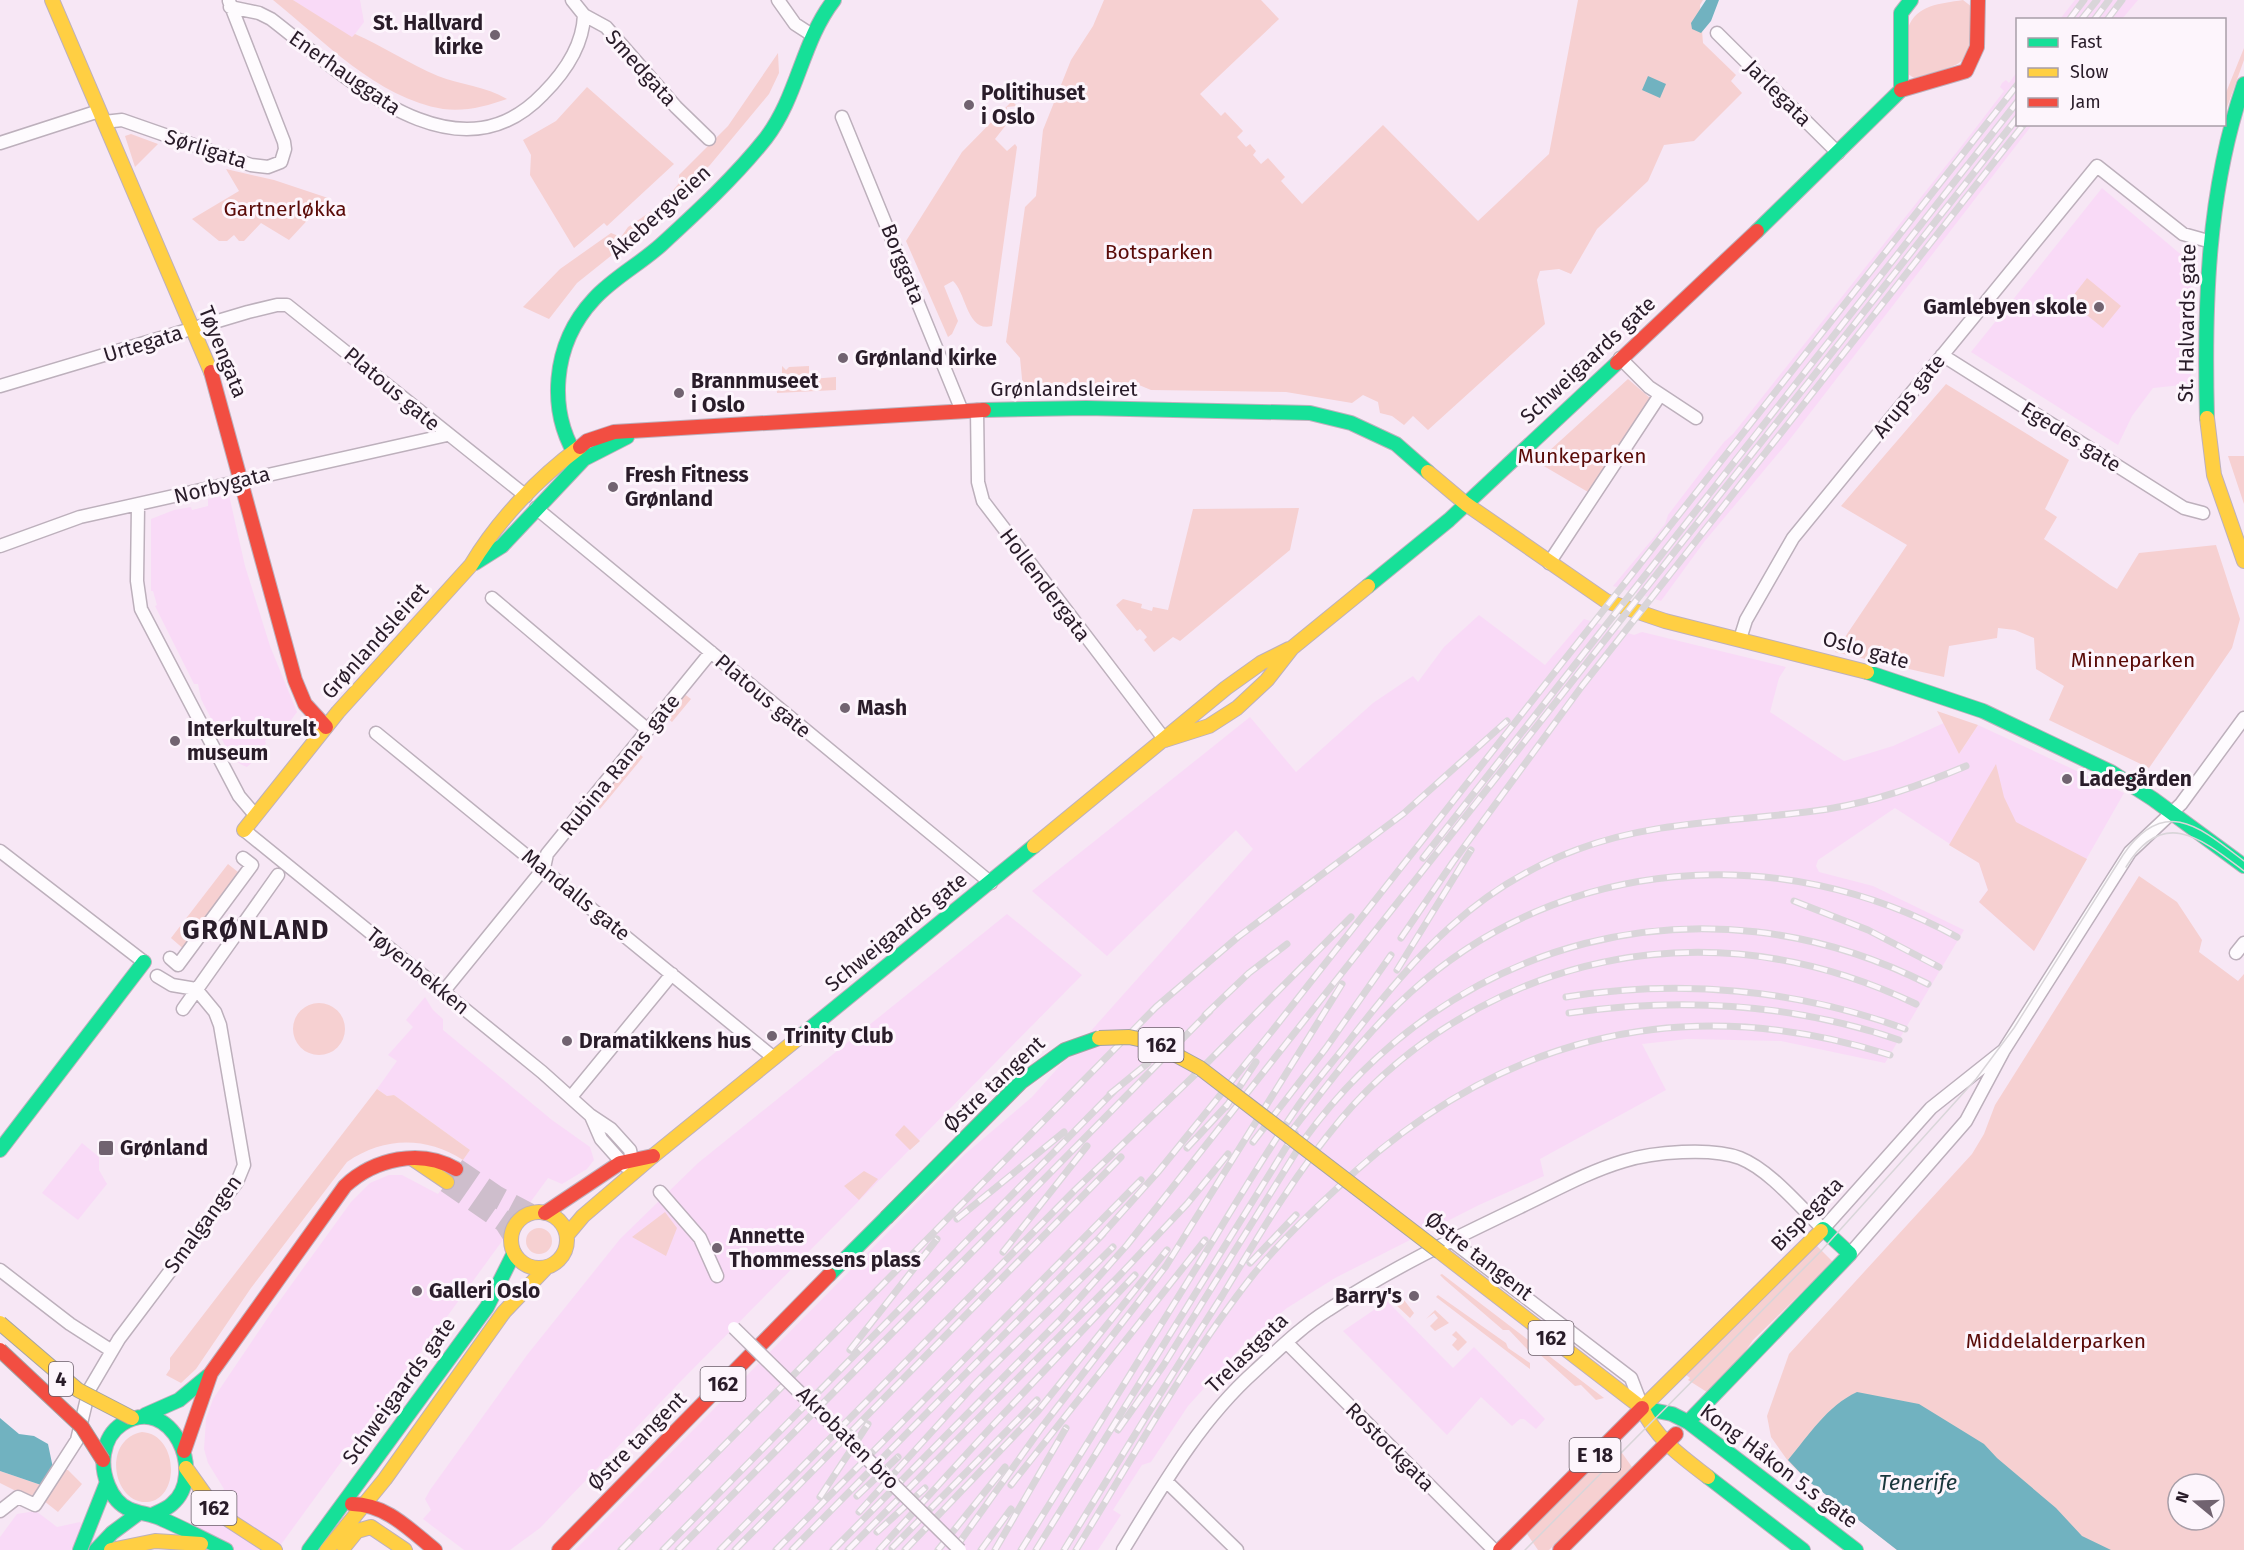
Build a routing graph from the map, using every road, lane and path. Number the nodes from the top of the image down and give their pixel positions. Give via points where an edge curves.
1 (52, 0) edge
2 (572, 0) edge
3 (778, 0) edge
4 (834, 0) edge
5 (1978, 0) edge
6 (1906, 1) edge
7 (229, 3) edge
8 (584, 15) junction
9 (1717, 33) dead end
10 (813, 35) junction
11 (2244, 84) edge
12 (1901, 90) junction
13 (102, 117) junction
14 (842, 117) dead end
15 (709, 139) dead end
16 (0, 143) edge
17 (1838, 153) junction
18 (2208, 241) junction
19 (287, 305) joint
20 (192, 329) junction
21 (1942, 356) junction
22 (1620, 358) junction
23 (0, 386) edge
24 (1660, 395) junction
25 (977, 410) junction
26 (962, 411) junction
27 (1696, 418) dead end
28 (447, 435) junction
29 (576, 457) junction
30 (242, 479) junction
31 (526, 496) junction
32 (1466, 504) junction
33 (138, 506) junction
34 (536, 508) junction
35 (2203, 513) dead end
36 (0, 546) edge
37 (2244, 561) edge
38 (1549, 563) junction
39 (471, 565) junction
40 (492, 598) dead end
41 (1740, 639) junction
42 (1292, 648) junction
43 (711, 652) junction
44 (2244, 718) edge
45 (326, 727) junction
46 (648, 730) junction
47 (376, 733) dead end
48 (1165, 740) junction
49 (2172, 813) junction
50 (255, 815) junction
51 (244, 830) joint
52 (0, 851) edge
53 (243, 858) dead end
54 (2244, 866) edge
55 (544, 868) junction
56 (278, 875) dead end
57 (991, 883) junction
58 (170, 958) dead end
59 (144, 962) joint
60 (672, 974) junction
61 (157, 976) dead end
62 (196, 989) junction
63 (443, 992) junction
64 (183, 1009) dead end
65 (2004, 1050) junction
66 (774, 1058) junction
67 (571, 1097) junction
68 (590, 1115) junction
69 (0, 1150) edge
70 (413, 1159) junction
71 (629, 1164) junction
72 (456, 1169) tunnel mouth
73 (447, 1182) tunnel mouth
74 (660, 1192) dead end
75 (545, 1213) junction
76 (1823, 1229) junction
77 (567, 1235) junction
78 (1452, 1241) junction
79 (1851, 1254) junction
80 (516, 1256) junction
81 (544, 1269) junction
82 (0, 1270) edge
83 (717, 1275) dead end
84 (0, 1323) edge
85 (732, 1324) dead end
86 (1287, 1343) junction
87 (0, 1350) edge
88 (112, 1351) junction
89 (211, 1372) junction
90 (1642, 1408) junction
91 (138, 1417) junction
92 (1688, 1422) junction
93 (1665, 1444) junction
94 (184, 1451) junction
95 (103, 1460) junction
96 (186, 1468) junction
97 (386, 1479) junction
98 (1166, 1481) junction
99 (107, 1482) junction
100 (364, 1504) junction
101 (381, 1509) junction
102 (0, 1511) edge
103 (145, 1514) junction
104 (333, 1516) junction
105 (222, 1548) edge
106 (80, 1550) edge
107 (96, 1550) edge
108 (111, 1550) edge
109 (275, 1550) edge
110 (309, 1550) edge
111 (327, 1550) edge
112 (342, 1550) edge
113 (405, 1550) edge
114 (435, 1550) edge
115 (559, 1550) edge
116 (960, 1550) edge
117 (1124, 1550) edge
118 (1237, 1550) edge
119 (1494, 1550) edge
120 (1500, 1550) edge
121 (1560, 1550) edge
122 (1803, 1550) edge
123 (1856, 1550) edge

1 - 13 main road, Tøyengata
2 - 8 street, Smedgata
3 - 10 street via 795,24
4 - 10 main road, Åkebergveien
5 - 12 main road via 1974,63 1966,70
6 - 12 main road via 1901,13
7 - 8 street, Enerhauggata via 271,20 395,110 422,122 459,129 501,122 534,103 570,60 583,31
7 - 13 street, Sørligata via 284,142 281,162 268,167 251,165 122,120
8 - 15 street, Smedgata via 606,27
9 - 17 street, Jarlegata
10 - 29 main road, Åkebergveien via 789,101 764,140 660,247 593,301 574,328 562,362 557,402
11 - 18 main road, St. Halvards gate via 2223,149
12 - 17 main road, Schweigaards gate
13 - 16 street
13 - 20 main road, Tøyengata
14 - 26 street, Borggata
17 - 22 main road, Schweigaards gate
18 - 21 street, Arups gate via 2183,234 2097,166
18 - 37 main road, St. Halvards gate via 2209,443 2216,480
19 - 20 street, Urtegata via 277,304
19 - 28 street, Platous gate
20 - 23 street, Urtegata
20 - 30 main road, Tøyengata via 222,401
21 - 35 street, Egedes gate via 2184,508
21 - 41 street, Arups gate via 1793,538 1746,620
22 - 24 street
22 - 32 main road, Schweigaards gate
24 - 27 street
24 - 38 street
25 - 26 main road, Grønlandsleiret
25 - 32 main road, Grønlandsleiret via 1285,411 1325,416 1396,444
25 - 48 street, Hollendergata via 978,482 983,501
26 - 29 main road, Grønlandsleiret via 614,432 598,436
28 - 30 street, Norbygata
28 - 31 street, Platous gate
29 - 31 main road, Grønlandsleiret
29 - 34 main road, Grønlandsleiret
30 - 33 street, Norbygata
30 - 45 main road, Tøyengata via 295,680 305,704
31 - 39 main road, Grønlandsleiret via 483,545
32 - 38 main road, Oslo gate
32 - 42 main road, Schweigaards gate
33 - 36 street, Norbygata via 80,517
33 - 50 street via 137,581 141,609 239,796
34 - 39 main road, Grønlandsleiret via 490,556
34 - 43 street, Platous gate
38 - 41 main road, Oslo gate via 1614,605
39 - 45 main road, Grønlandsleiret
40 - 46 street
41 - 49 main road, Oslo gate via 1870,673 1974,708 2111,772
42 - 48 main road, Schweigaards gate via 1252,669
42 - 48 main road, Schweigaards gate via 1274,673 1221,719
43 - 46 street, Rubina Ranas gate
43 - 57 street, Platous gate
44 - 49 street, Bispegata
45 - 50 main road, Grønlandsleiret
46 - 55 street, Rubina Ranas gate via 547,854
47 - 55 street, Mandalls gate
48 - 57 main road, Schweigaards gate
49 - 54 main road, Oslo gate
49 - 65 street, Bispegata via 2130,852
50 - 51 main road, Grønlandsleiret
51 - 63 street, Tøyenbekken
52 - 59 street
53 - 58 street via 252,866 178,965
55 - 60 street, Mandalls gate
55 - 63 street, Rubina Ranas gate
56 - 62 street
57 - 66 main road, Schweigaards gate
59 - 69 main road
60 - 66 street, Mandalls gate
60 - 67 street
61 - 62 street via 172,985
62 - 64 street
62 - 88 street, Smalgangen via 220,1024 244,1159 242,1173
63 - 67 street, Tøyenbekken
65 - 76 street, Bispegata via 1931,1108
65 - 79 street, Bispegata via 1958,1132
66 - 71 main road, Schweigaards gate via 653,1156
67 - 68 street, Tøyenbekken
68 - 71 street, Tøyenbekken via 601,1139
68 - 71 street, Tøyenbekken via 625,1142
70 - 72 main road, 162 via 442,1160
70 - 73 main road
70 - 89 main road, 162 via 381,1161 353,1178
71 - 75 main road, Schweigaards gate
71 - 77 main road, Schweigaards gate
74 - 83 street via 700,1238
75 - 77 main road via 560,1220
75 - 80 main road via 529,1214 518,1221 511,1240
76 - 78 street, Trelastgata via 1763,1172 1741,1159 1676,1154 1641,1157 1585,1175
76 - 79 main road, Trelastgata
76 - 90 main road, Bispegata
77 - 81 main road via 562,1257
78 - 86 street, Trelastgata via 1329,1309
78 - 90 street via 1631,1378
79 - 92 main road, Bispegata
80 - 81 main road via 530,1267
80 - 104 main road, Schweigaards gate via 487,1306
81 - 97 main road, Schweigaards gate via 504,1312
82 - 88 street
84 - 91 main road, 4, bridge via 70,1386 104,1407
85 - 116 street, Akrobaten bro, bridge
86 - 98 street, Trelastgata via 1223,1404
86 - 119 street, Rostockgata
87 - 95 main road, 4, bridge via 82,1427
88 - 102 street, Smalgangen via 88,1390 77,1440 37,1502 18,1497
89 - 91 main road, 162 via 179,1400
89 - 94 main road, 162
90 - 92 main road, Kong Håkon 5.s gate / 162
90 - 93 main road, 162
90 - 115 main road, Østre tangent / 162, bridge via 1200,1068 1170,1050 1132,1035 1111,1035 1082,1040 1044,1062 1021,1082
90 - 120 main road, E 18
91 - 94 main road, 162 via 168,1425 180,1438
91 - 95 main road, 162 via 121,1424 108,1437
92 - 93 main road, E 18
92 - 123 main road, Kong Håkon 5.s gate / 162
93 - 121 main road, E 18
93 - 122 main road, 162
94 - 96 main road, 162
95 - 99 main road, 162
96 - 103 main road, 162 via 175,1501 163,1511
96 - 109 main road, 162 via 218,1513
97 - 100 main road, Schweigaards gate
97 - 101 main road via 378,1495
98 - 117 street, Trelastgata
98 - 118 street
99 - 103 main road, 162 via 120,1503
99 - 106 main road
100 - 101 main road
100 - 104 main road via 349,1505
100 - 111 main road, Schweigaards gate
101 - 114 main road
103 - 105 main road, 162
103 - 107 main road, 162 via 112,1533
104 - 110 main road, Schweigaards gate
105 - 108 main road, 162 via 150,1539
112 - 113 main road via 357,1531 367,1527 378,1530

